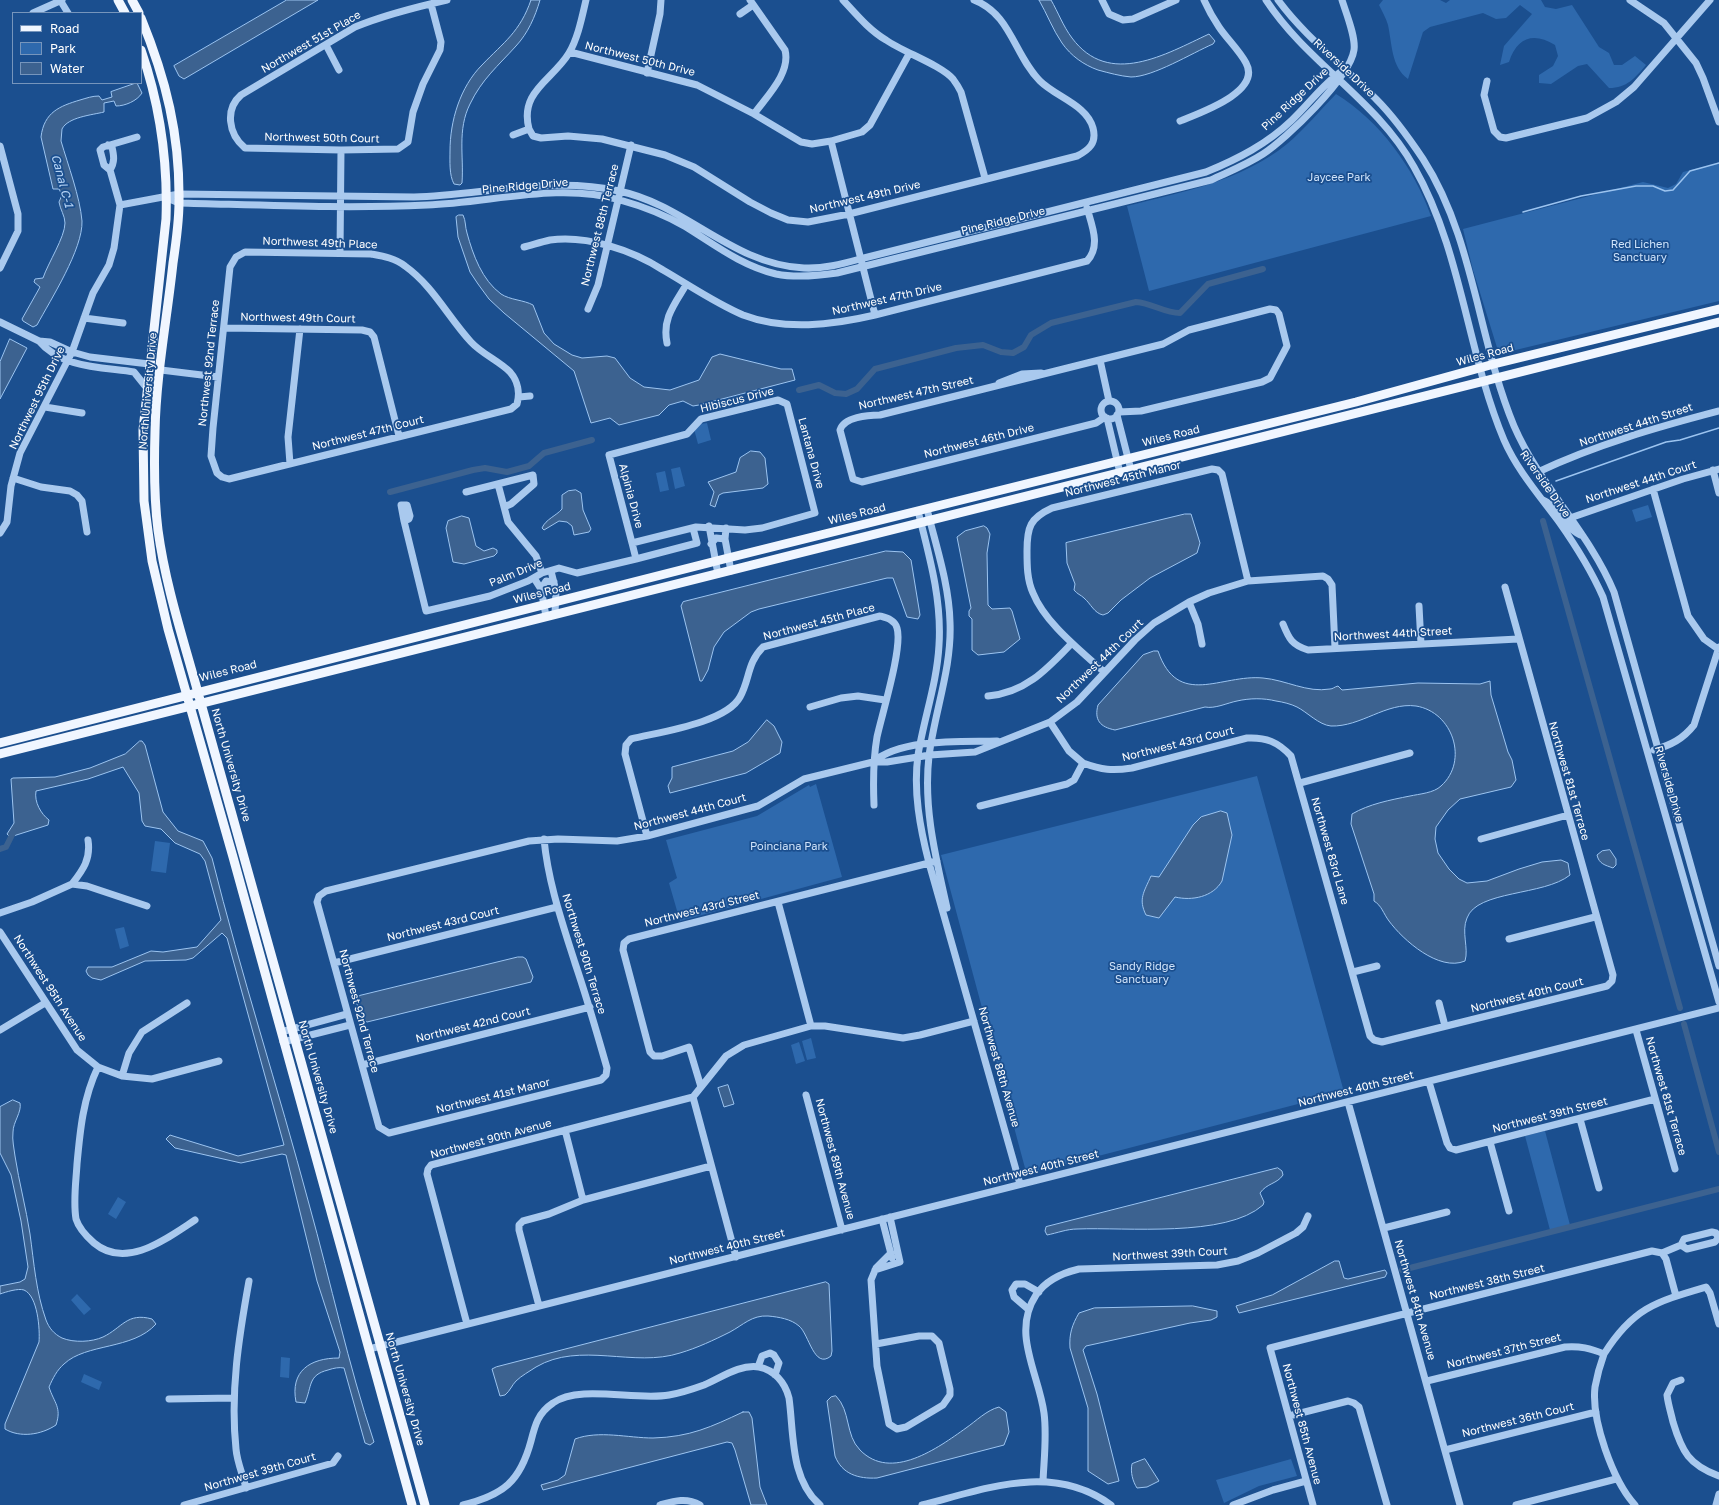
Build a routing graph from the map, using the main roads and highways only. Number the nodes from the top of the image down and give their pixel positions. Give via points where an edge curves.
1 (118, 0) edge
2 (132, 0) edge
3 (124, 12) edge
4 (138, 12) edge
5 (142, 21) edge
6 (142, 53) edge
7 (1719, 309) edge
8 (1719, 322) edge
9 (153, 333) junction
10 (148, 364) junction
11 (161, 370) junction
12 (158, 396) junction
13 (197, 692) junction
14 (186, 694) junction
15 (201, 703) junction
16 (190, 706) junction
17 (0, 743) edge
18 (0, 754) edge
19 (233, 857) junction
20 (246, 866) junction
21 (412, 1505) edge
22 (426, 1505) edge

1 - 3 main road
2 - 4 main road
5 - 11 main road, North University Drive via 162,72 171,110 178,163 179,199
6 - 9 main road, North University Drive via 156,99 166,168 166,219
7 - 13 main road, Wiles Road
8 - 15 main road, Wiles Road
9 - 10 main road, North University Drive
9 - 11 main road via 156,340 154,360
10 - 12 main road via 154,374
10 - 14 main road, North University Drive via 142,471 147,531 160,602
11 - 12 main road, North University Drive
12 - 13 main road, North University Drive via 155,475 158,528 177,617
13 - 14 main road, Wiles Road
13 - 15 main road, North University Drive
14 - 16 main road, North University Drive
14 - 17 main road, Wiles Road
15 - 16 main road, Wiles Road
15 - 20 main road, North University Drive
16 - 18 main road, Wiles Road
16 - 19 main road, North University Drive
19 - 20 main road
19 - 21 main road, North University Drive
20 - 22 main road, North University Drive

